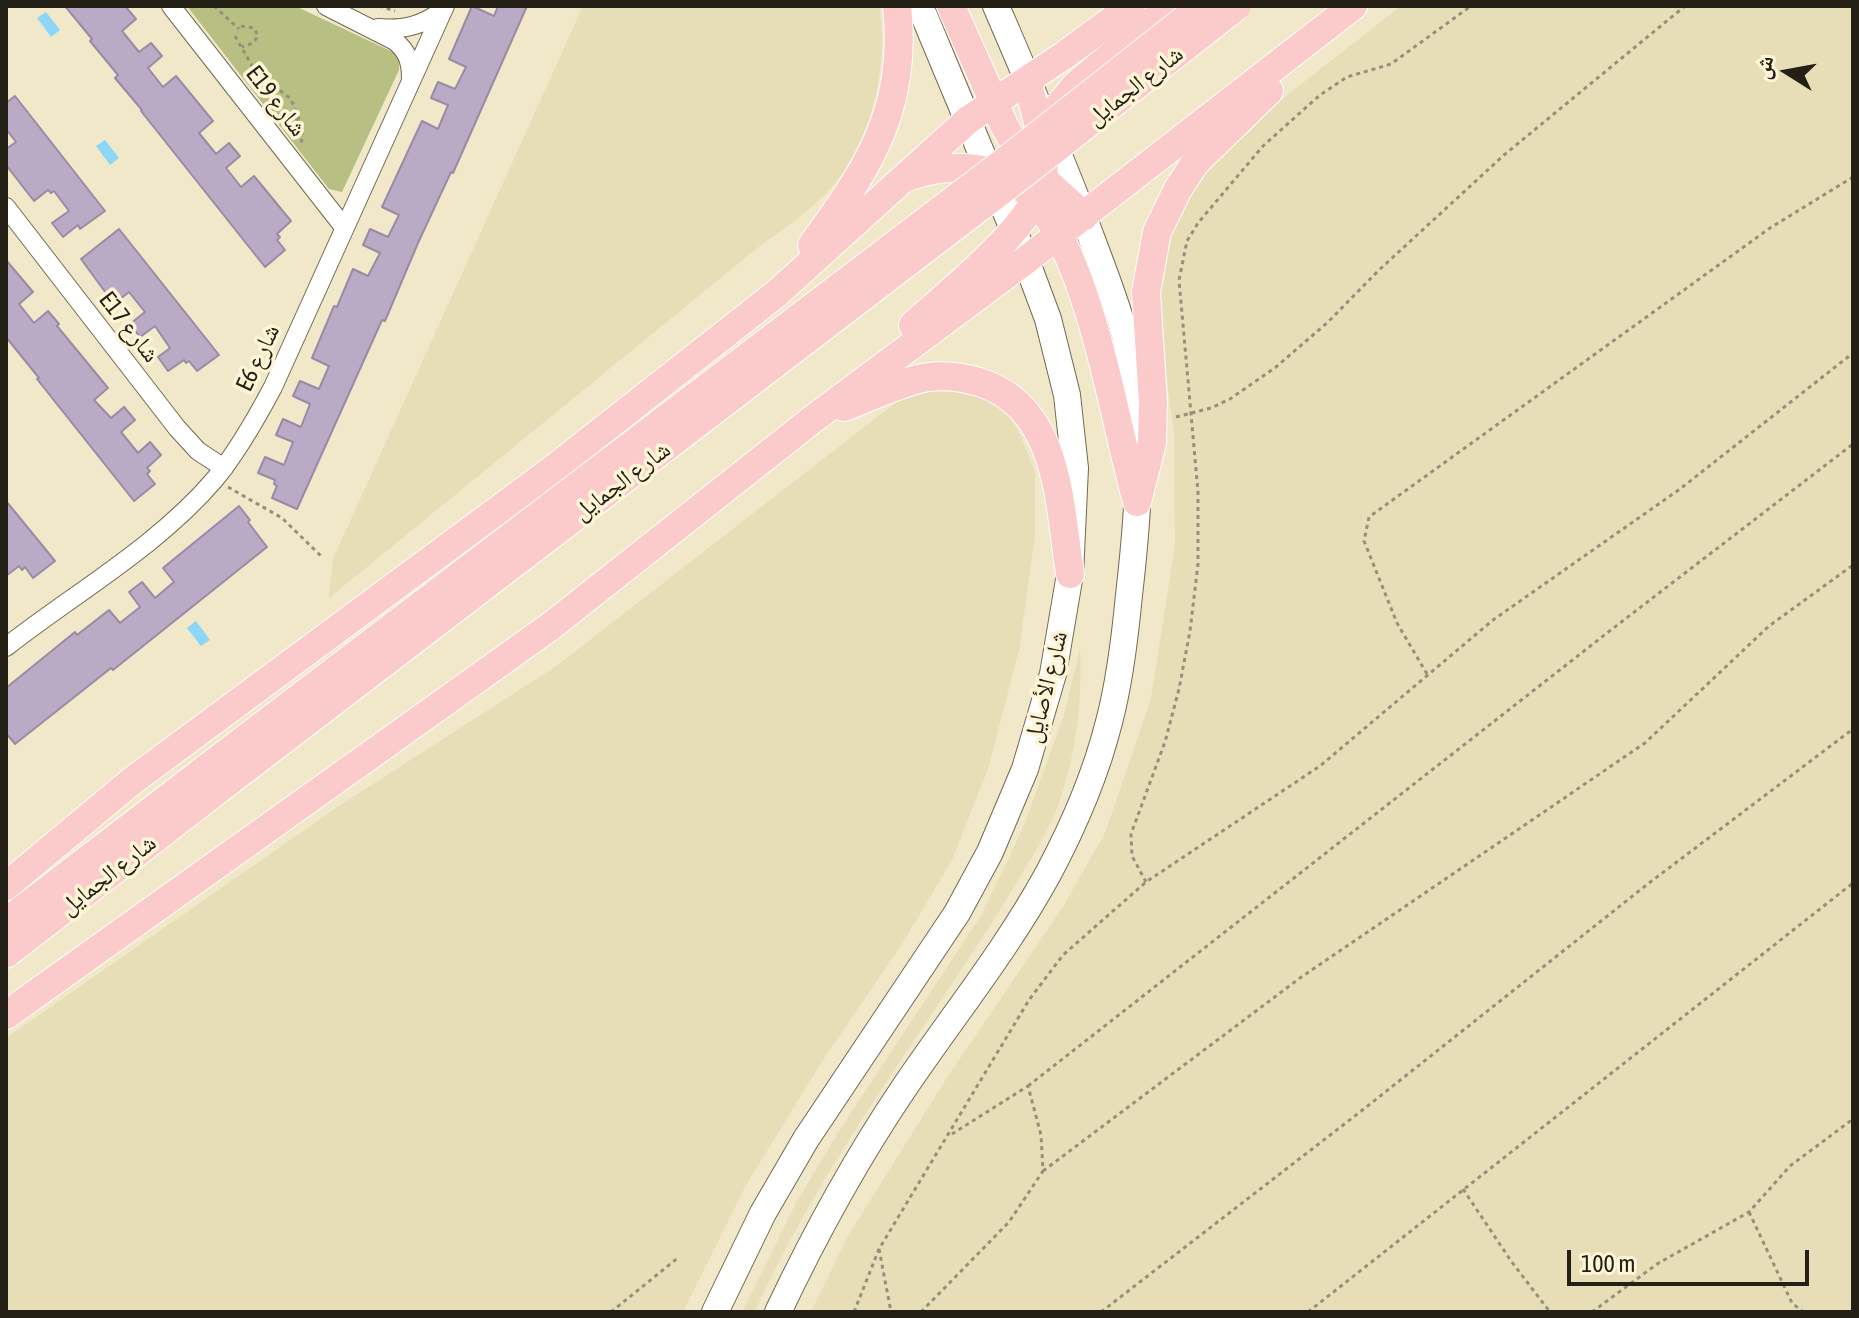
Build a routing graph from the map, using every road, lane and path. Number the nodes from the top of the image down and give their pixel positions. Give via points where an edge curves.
1 (171, 6) edge
2 (214, 6) edge
3 (897, 6) edge
4 (920, 6) edge
5 (951, 6) edge
6 (996, 6) edge
7 (1131, 6) edge
8 (1171, 6) edge
9 (1202, 6) edge
10 (1237, 6) edge
11 (1353, 6) edge
12 (1471, 6) edge
13 (1685, 6) edge
14 (330, 7) edge
15 (444, 9) edge
16 (371, 27) junction
17 (235, 36) dead end
18 (242, 47) junction
19 (1295, 50) junction
20 (411, 81) junction
21 (1027, 81) junction
22 (994, 102) junction
23 (968, 120) junction
24 (1043, 126) junction
25 (292, 161) junction
26 (989, 172) junction
27 (1853, 177) edge
28 (903, 178) junction
29 (1027, 197) junction
30 (6, 207) edge
31 (1084, 216) junction
32 (343, 226) junction
33 (1057, 236) junction
34 (1026, 260) junction
35 (776, 294) junction
36 (1853, 353) edge
37 (1189, 414) junction
38 (813, 419) junction
39 (1153, 422) junction
40 (1853, 444) edge
41 (219, 473) junction
42 (1137, 502) junction
43 (321, 556) dead end
44 (1853, 565) edge
45 (1070, 574) junction
46 (6, 622) edge
47 (12, 642) edge
48 (1428, 675) junction
49 (1853, 729) edge
50 (211, 780) junction
51 (1146, 882) junction
52 (1853, 883) edge
53 (6, 886) edge
54 (6, 922) edge
55 (6, 954) edge
56 (6, 1015) edge
57 (1028, 1086) junction
58 (1853, 1119) edge
59 (951, 1135) junction
60 (1043, 1171) junction
61 (1463, 1189) junction
62 (1749, 1212) junction
63 (879, 1249) junction
64 (679, 1257) dead end
65 (611, 1312) edge
66 (715, 1312) edge
67 (778, 1312) edge
68 (854, 1312) edge
69 (891, 1312) edge
70 (921, 1312) edge
71 (1101, 1312) edge
72 (1308, 1312) edge
73 (1550, 1312) edge
74 (1592, 1312) edge
75 (1803, 1312) edge

1 - 25 street, E19 شارع
2 - 18 path via 240,28 254,28 258,36
3 - 35 main road via 894,94 869,163
4 - 23 main road
5 - 22 main road
6 - 21 main road
7 - 21 main road
8 - 24 main road via 1076,85
9 - 50 main road, شارع الجمايل, bridge
10 - 50 main road, شارع الجمايل, bridge via 1027,171
11 - 19 main road
12 - 37 path via 1391,64 1347,77 1320,95 1263,146 1198,223 1187,241 1179,280
13 - 37 path via 1504,155 1276,367 1230,399
14 - 16 street
15 - 16 street via 417,26
15 - 20 street, E6 شارع
16 - 20 street via 405,49
17 - 18 path
18 - 25 path via 255,71 296,108 303,141
19 - 31 main road
19 - 39 main road via 1280,78 1195,163 1157,232 1146,292
20 - 32 street, E6 شارع
21 - 22 main road
21 - 24 main road
22 - 23 main road
22 - 29 main road via 1011,138
23 - 26 main road
23 - 28 main road
24 - 29 main road
24 - 31 main road
25 - 32 street, E19 شارع
26 - 28 main road via 945,168
26 - 29 main road
26 - 29 main road
27 - 48 path via 1770,228 1369,517 1364,541 1397,623
28 - 35 main road
29 - 31 main road
29 - 33 main road
29 - 34 main road
29 - 38 main road
30 - 41 street, E17 شارع via 177,428
31 - 33 main road
31 - 42 main road via 1125,335 1138,437
32 - 41 street, E6 شارع via 273,387
33 - 34 main road
33 - 42 main road via 1092,324
34 - 38 main road
34 - 45 main road, شارع الأصايل via 1067,395 1075,468
35 - 53 main road via 552,470 132,781
36 - 48 path via 1680,489 1493,620
37 - 39 path
37 - 51 path via 1198,504 1195,597 1176,702 1131,834 1132,856
38 - 45 main road via 919,379 943,376 989,385 1013,399 1046,443
38 - 56 main road via 551,626
39 - 42 main road
40 - 57 path
41 - 43 path via 282,518
41 - 47 street, E6 شارع via 160,532
42 - 67 main road via 1120,670 1109,723 1083,799 1024,913 853,1168
44 - 60 path via 1769,626 1645,743 1300,978
45 - 66 main road, شارع الأصايل via 1053,674 1025,769 990,852 957,913 806,1139
46 - 47 street
48 - 51 path via 1320,766
49 - 71 path
50 - 54 main road, شارع الجمايل
50 - 55 main road, شارع الجمايل
51 - 59 path via 1063,955 1029,1000
52 - 61 path
57 - 59 path
57 - 60 path via 1041,1135
58 - 62 path via 1790,1166
59 - 63 path
60 - 70 path via 1009,1222
61 - 72 path
61 - 73 path
62 - 74 path via 1657,1264
62 - 75 path via 1792,1303
63 - 68 path
63 - 69 path
64 - 65 path

